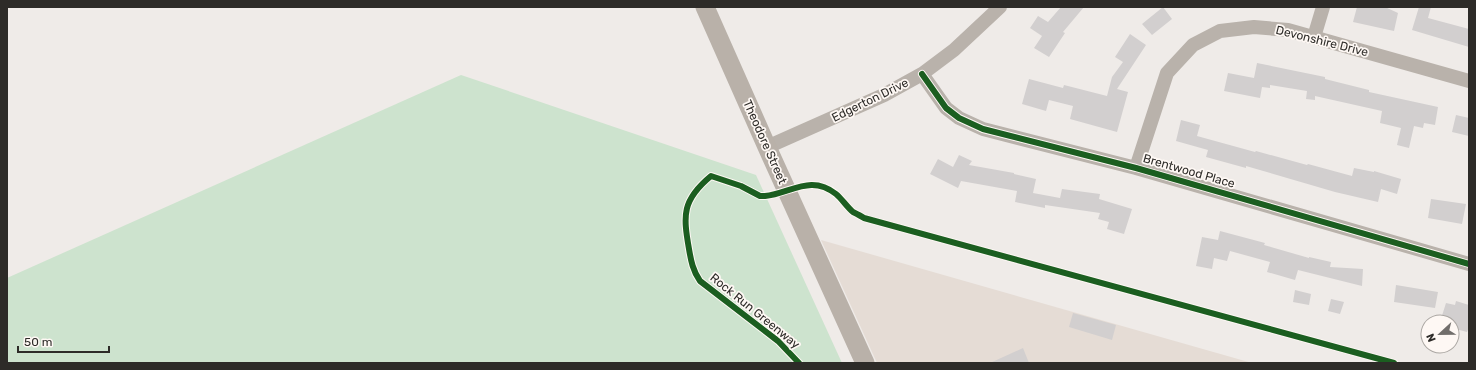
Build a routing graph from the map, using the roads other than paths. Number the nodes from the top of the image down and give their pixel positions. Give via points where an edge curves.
1 (705, 7) edge
2 (1000, 7) edge
3 (1323, 7) edge
4 (1314, 37) junction
5 (922, 74) junction
6 (1469, 81) edge
7 (767, 147) junction
8 (1136, 168) junction
9 (1469, 264) edge
10 (865, 363) edge

1 - 7 street, Theodore Street
2 - 5 street, Edgerton Drive via 954,50
3 - 4 street
4 - 6 street, Devonshire Drive
4 - 8 street, Devonshire Drive via 1288,30 1254,27 1220,31 1193,45 1167,74
5 - 7 street, Edgerton Drive via 884,95
5 - 8 street, Brentwood Place via 946,108 983,130
7 - 10 street, Theodore Street
8 - 9 street, Brentwood Place

